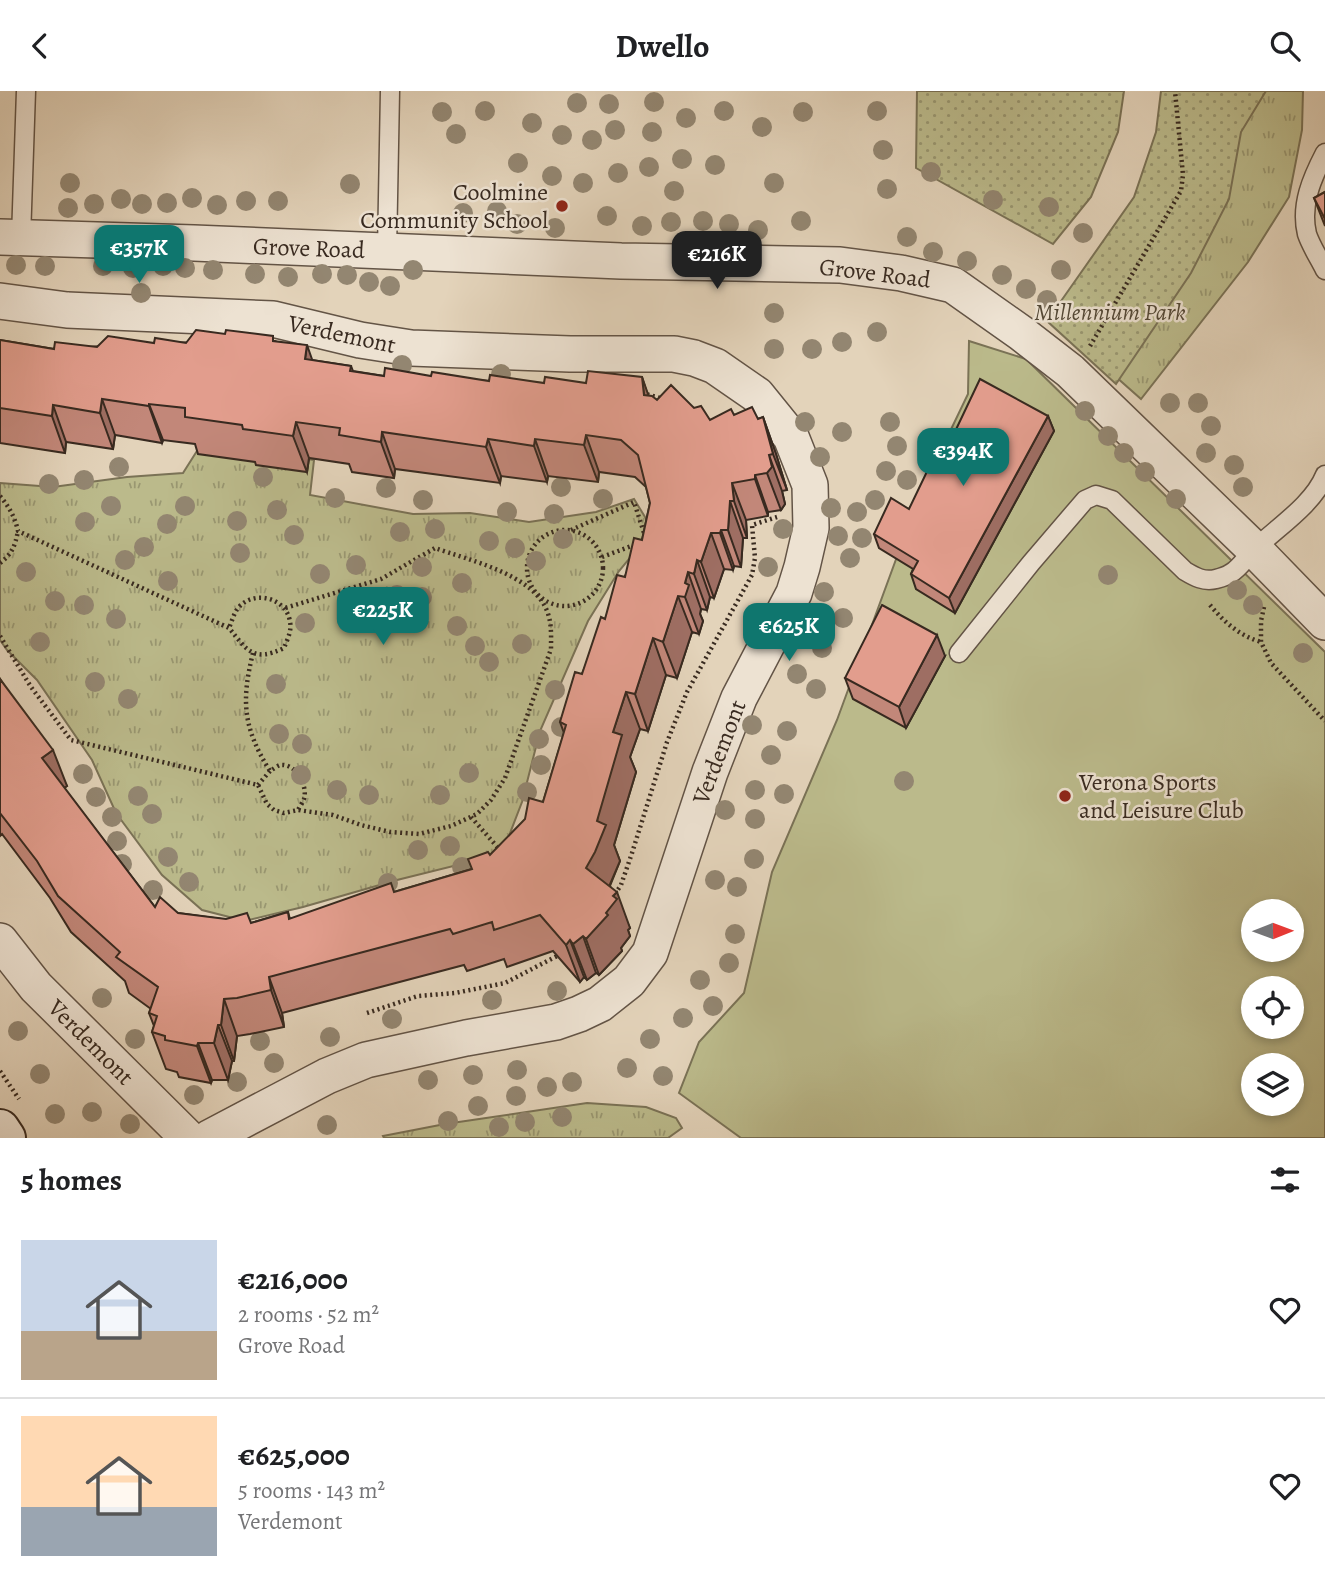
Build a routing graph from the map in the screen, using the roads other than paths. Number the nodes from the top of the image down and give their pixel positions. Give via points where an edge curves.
1 (26, 91) edge
2 (390, 91) edge
3 (1325, 153) edge
4 (10, 238) edge
5 (387, 251) junction
6 (1325, 269) edge
7 (0, 301) edge
8 (1325, 475) edge
9 (1264, 559) junction
10 (1325, 622) edge
11 (959, 653) dead end
12 (0, 941) edge
13 (0, 1129) edge
14 (6, 1138) edge
15 (188, 1138) edge
16 (209, 1138) edge

1 - 4 lane
2 - 5 lane
3 - 6 lane via 1305,205 1307,234
4 - 5 street, Grove Road
5 - 9 street, Grove Road via 840,265 953,285 1070,371
7 - 16 street, Verdemont via 67,310 273,319 411,348 694,358 715,366 757,395 791,437 810,485 811,528 794,593 739,698 650,953 629,981 600,1004 556,1022 366,1060
8 - 9 lane
9 - 10 street, Grove Road
9 - 11 lane via 1217,579 1196,578 1112,499 1096,495 1085,500
12 - 15 street, Verdemont via 36,987
13 - 14 main road

